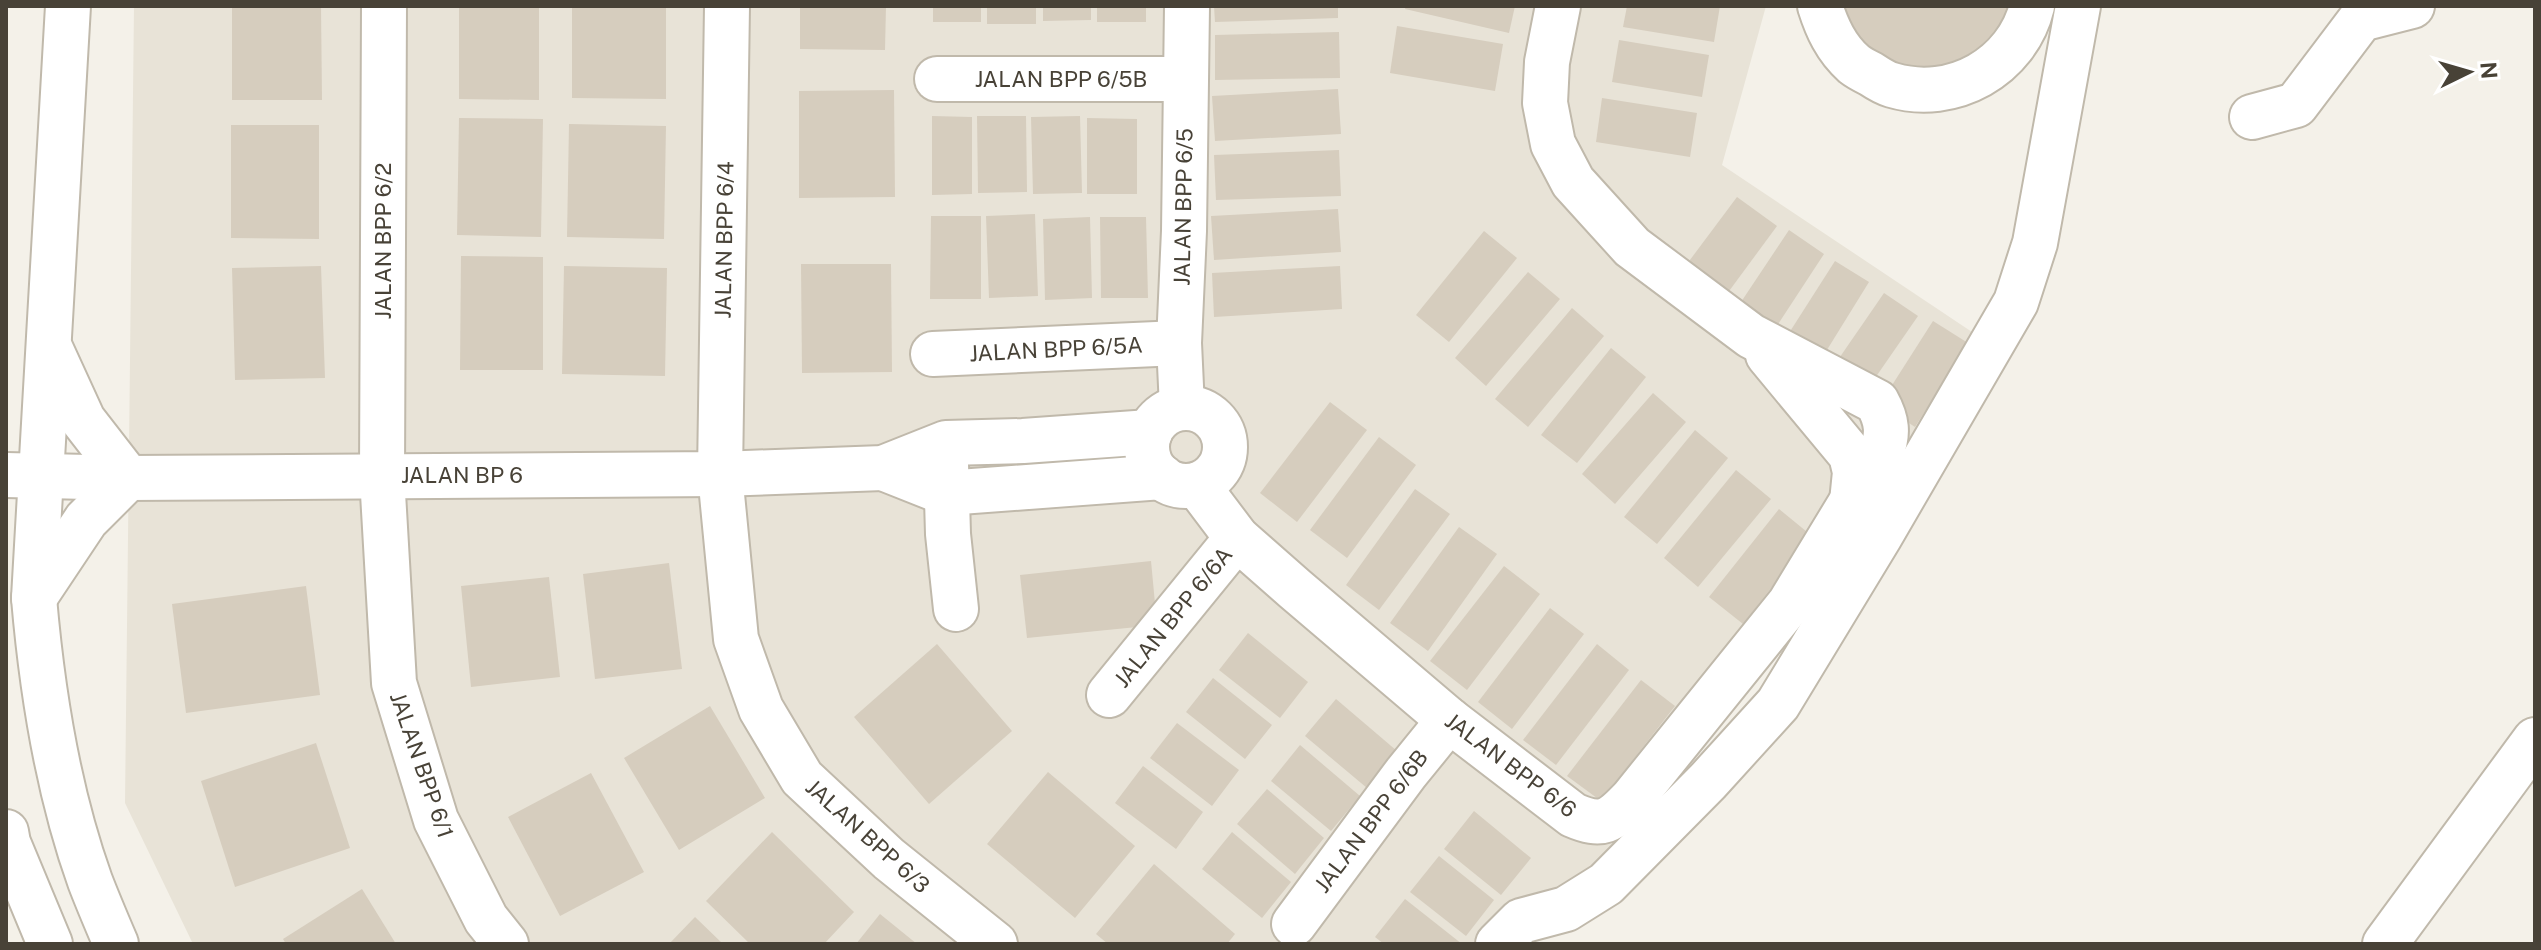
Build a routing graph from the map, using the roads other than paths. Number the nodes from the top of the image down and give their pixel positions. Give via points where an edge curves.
1 (68, 6) edge
2 (384, 6) edge
3 (727, 6) edge
4 (1187, 6) edge
5 (1558, 6) edge
6 (1820, 6) edge
7 (2032, 6) edge
8 (2078, 6) edge
9 (2412, 6) edge
10 (937, 79) dead end
11 (1184, 79) junction
12 (2252, 117) dead end
13 (1179, 343) junction
14 (47, 344) junction
15 (933, 354) dead end
16 (1166, 420) junction
17 (1028, 441) junction
18 (946, 443) junction
19 (883, 468) junction
20 (720, 474) junction
21 (23, 476) edge
22 (382, 476) junction
23 (128, 478) junction
24 (1180, 481) junction
25 (1027, 488) junction
26 (946, 493) junction
27 (1237, 538) junction
28 (34, 598) junction
29 (956, 609) dead end
30 (1109, 695) dead end
31 (1449, 720) junction
32 (2535, 740) edge
33 (6, 832) edge
34 (1294, 924) dead end
35 (50, 944) edge
36 (116, 944) edge
37 (506, 944) edge
38 (995, 944) edge
39 (1498, 944) edge
40 (2385, 944) edge

1 - 14 street
2 - 22 street, JALAN BPP 6/2
3 - 20 street, JALAN BPP 6/4
4 - 11 street, JALAN BPP 6/5
5 - 31 street, JALAN BPP 6/6 via 1545,103 1553,144 1573,182 1632,247 1751,336 1851,455 1852,502 1790,603 1632,799 1605,822 1573,815
6 - 7 street via 1829,33 1855,65 1891,85 1931,91 1970,82 2004,59 2027,25
8 - 39 street via 2035,243 2016,302 1778,704 1606,884 1566,909 1521,921
9 - 12 street via 2361,19 2296,105
10 - 11 street, JALAN BPP 6/5B
11 - 13 street, JALAN BPP 6/5
13 - 15 street, JALAN BPP 6/5A
13 - 16 street, JALAN BPP 6/5
14 - 21 street
14 - 23 street via 83,420
16 - 17 street
16 - 24 street via 1147,445 1149,457 1154,469
16 - 24 street via 1196,409 1219,426 1224,440 1219,467 1209,478
17 - 18 street
17 - 25 street
18 - 19 street
18 - 26 street
19 - 20 street, JALAN BP 6
19 - 26 street
20 - 22 street, JALAN BP 6
20 - 38 street, JALAN BPP 6/3 via 736,639 761,709 802,778 889,859
21 - 23 street, JALAN BP 6
21 - 28 street
22 - 23 street, JALAN BP 6
22 - 37 street, JALAN BPP 6/1 via 394,683 436,820 486,919
23 - 28 street via 86,520
24 - 25 street
24 - 27 street, JALAN BPP 6/6
25 - 26 street
26 - 29 street
27 - 30 street, JALAN BPP 6/6A
27 - 31 street, JALAN BPP 6/6
28 - 36 street via 40,665 63,787 89,879
31 - 34 street, JALAN BPP 6/6B
32 - 40 street
33 - 35 street

